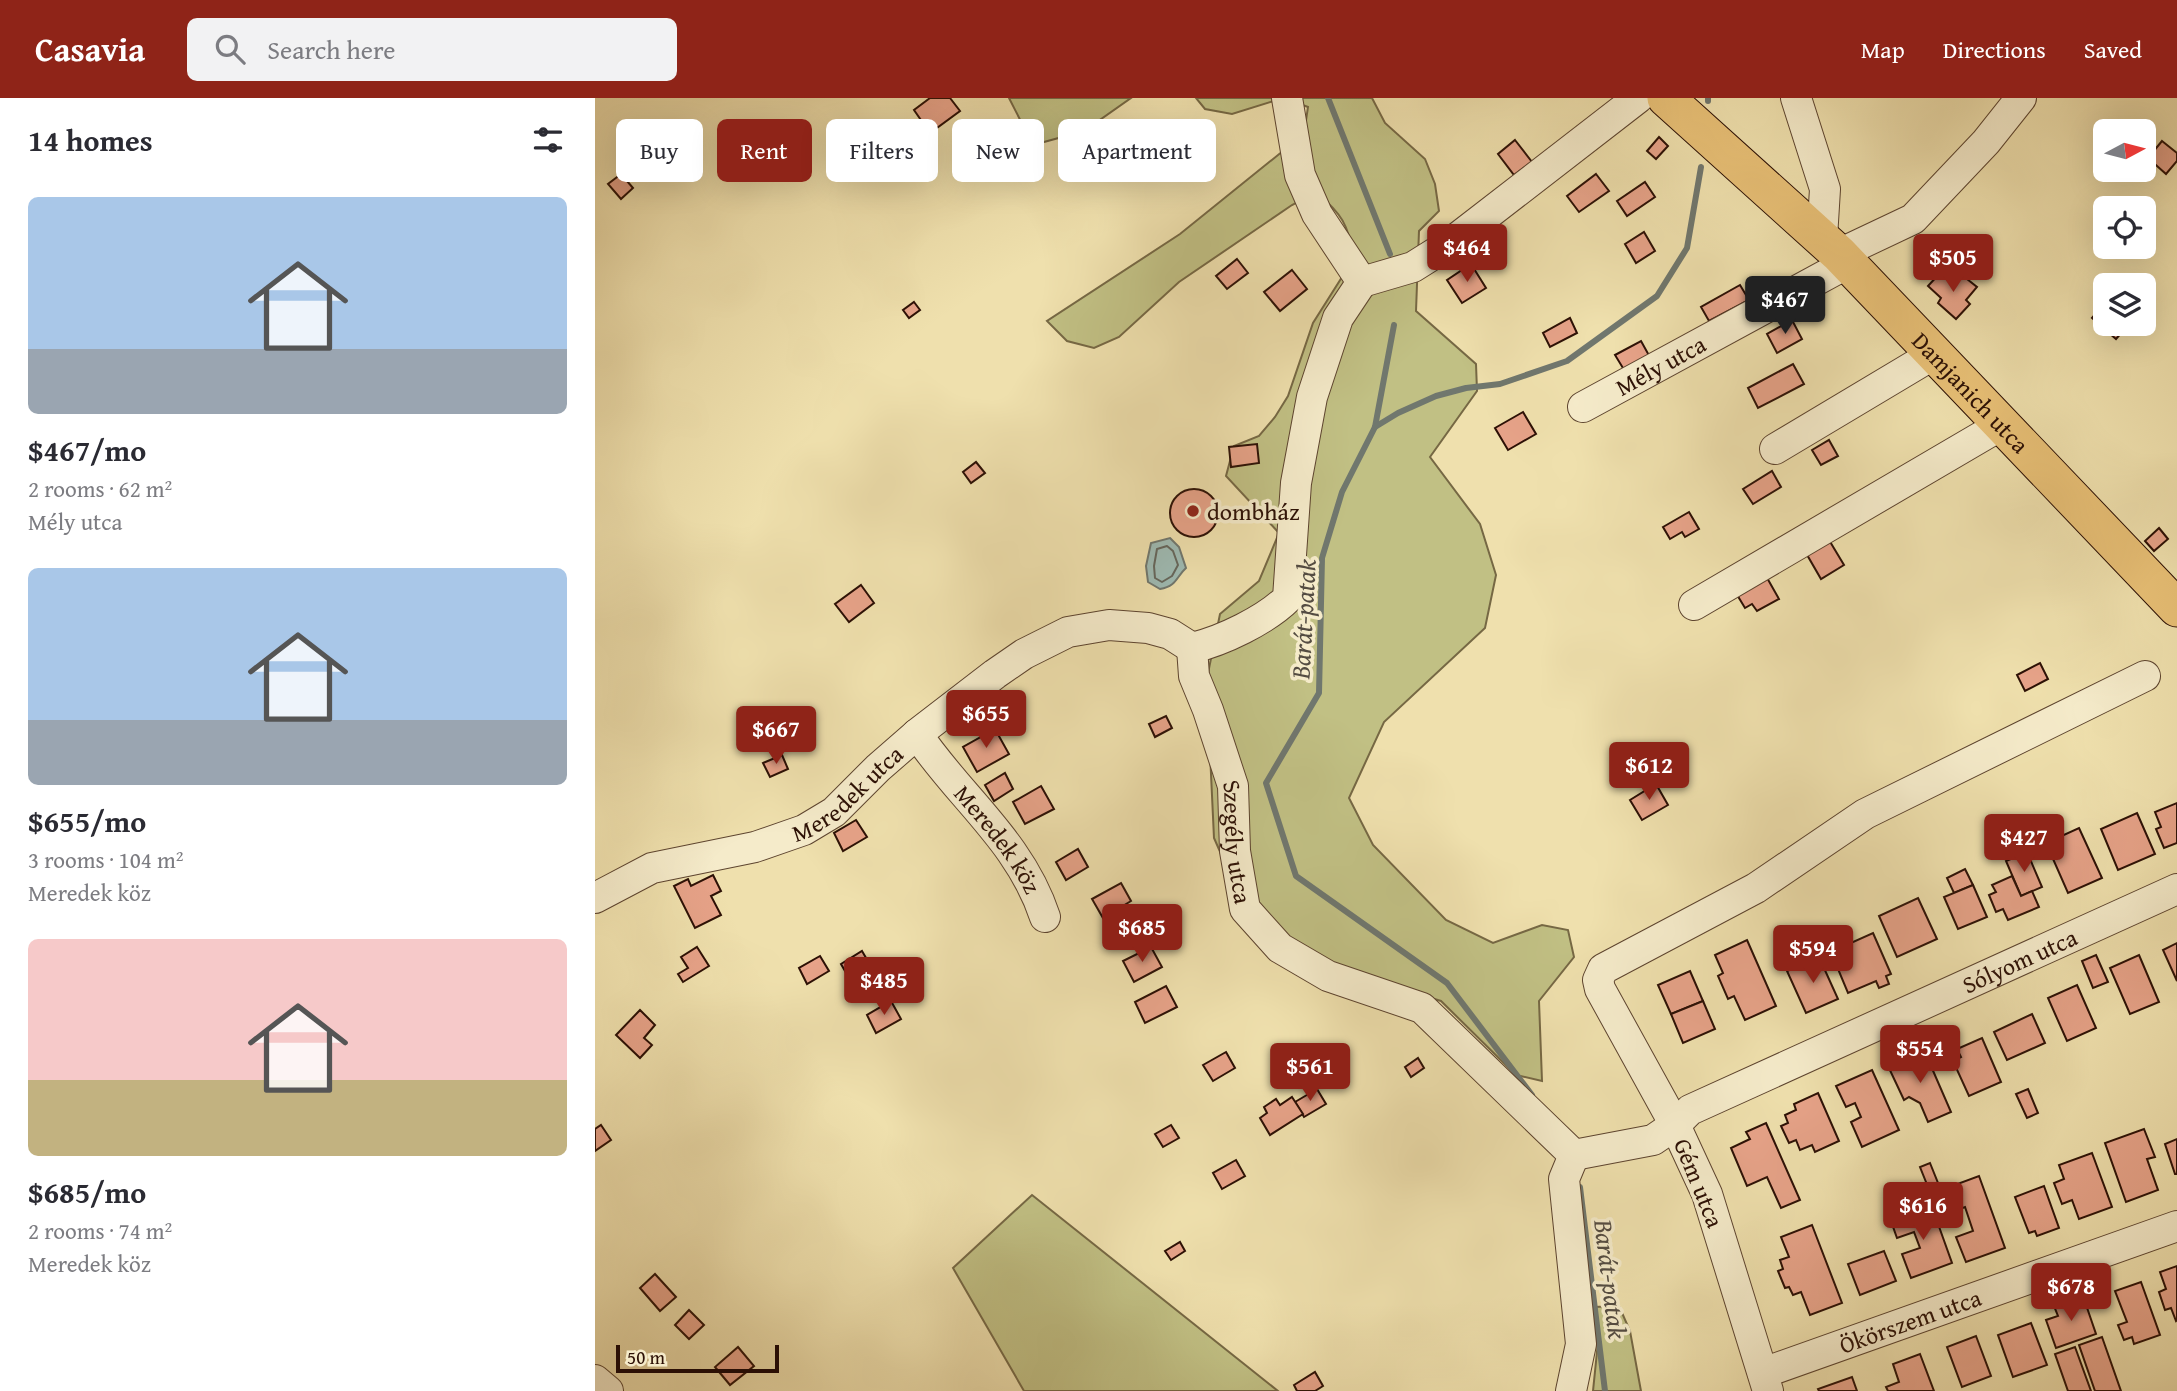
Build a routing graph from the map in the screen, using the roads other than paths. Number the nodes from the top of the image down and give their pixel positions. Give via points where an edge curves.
1 (1287, 98) edge
2 (1638, 98) edge
3 (1666, 98) edge
4 (1796, 98) edge
5 (2021, 98) edge
6 (1836, 252) junction
7 (1362, 282) junction
8 (1934, 354) junction
9 (1583, 407) dead end
10 (2003, 424) junction
11 (1775, 449) dead end
12 (1694, 604) dead end
13 (2177, 608) edge
14 (1192, 648) junction
15 (2145, 676) dead end
16 (917, 734) junction
17 (2177, 889) edge
18 (595, 898) edge
19 (1045, 917) dead end
20 (1675, 1125) junction
21 (1574, 1155) junction
22 (2177, 1226) edge
23 (595, 1380) edge
24 (1765, 1382) edge
25 (608, 1391) edge
26 (1571, 1391) edge

1 - 7 street via 1300,175 1317,214
2 - 7 street via 1448,245 1413,267
3 - 6 main road, Damjanich utca
4 - 6 street via 1825,189
5 - 6 street, Mély utca via 1913,219
6 - 8 main road, Damjanich utca
6 - 9 street, Mély utca
7 - 14 street via 1338,318 1312,397 1296,483 1288,598 1251,623
8 - 10 main road, Damjanich utca
8 - 11 street
10 - 12 street
10 - 13 main road, Damjanich utca
14 - 16 street, Meredek utca via 1171,634 1148,628 1109,625 1068,632 1024,654
14 - 21 street, Szegély utca via 1194,676 1233,786 1235,851 1245,909 1280,948 1328,976 1422,1008
15 - 20 street, Gém utca via 1865,814 1756,888 1603,969 1600,989
16 - 18 street, Meredek utca via 834,812 804,830 755,847 652,868
16 - 19 street, Meredek köz via 937,764 1010,847 1031,881
17 - 20 street, Sólyom utca via 1690,1110
20 - 21 street, Sólyom utca via 1653,1140
20 - 24 street, Gém utca via 1707,1194
21 - 26 street via 1564,1179 1581,1344
22 - 24 street, Ökörszem utca
23 - 25 street

